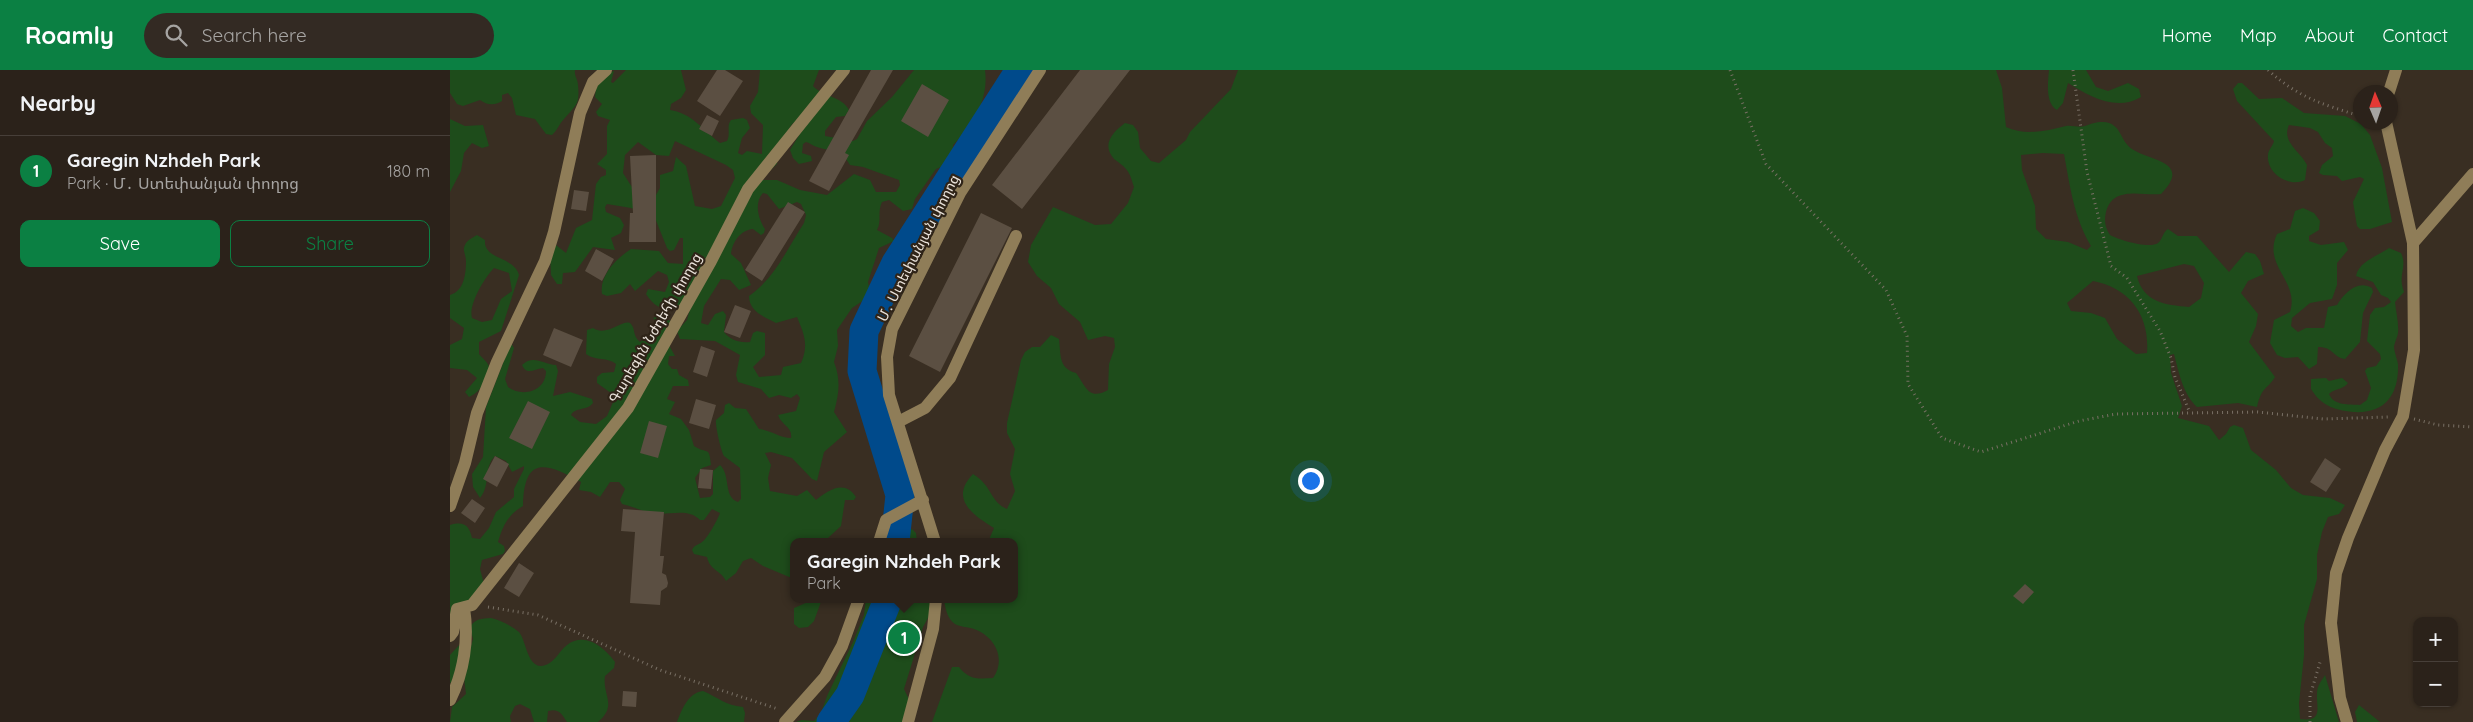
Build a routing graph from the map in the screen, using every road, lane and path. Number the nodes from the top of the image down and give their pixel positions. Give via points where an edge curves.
1 (606, 70) edge
2 (844, 70) edge
3 (1040, 70) edge
4 (1730, 70) edge
5 (2073, 70) edge
6 (2268, 70) edge
7 (2396, 70) edge
8 (2391, 85) edge
9 (2353, 114) edge
10 (2388, 130) edge
11 (2473, 174) edge
12 (1016, 236) dead end
13 (2413, 242) junction
14 (2190, 413) junction
15 (2403, 416) junction
16 (898, 422) junction
17 (2473, 427) edge
18 (923, 500) junction
19 (450, 506) edge
20 (880, 538) edge
21 (934, 538) edge
22 (858, 603) edge
23 (936, 603) edge
24 (461, 607) edge
25 (450, 636) edge
26 (2323, 650) dead end
27 (450, 700) edge
28 (788, 718) edge
29 (908, 722) edge
30 (2310, 722) edge
31 (2348, 722) edge

1 - 19 street via 592,82 582,106 545,261 500,354 477,413
2 - 24 street, Գարեգին Նժդեհի փողոց via 748,189 628,408
3 - 16 street, Մ․ Ստեփանյան փողոց via 960,193 892,328 887,357 889,395
4 - 14 path via 1766,164 1886,290 1907,336 1908,384 1942,438 1981,452 2095,417
5 - 14 path via 2087,172 2111,266 2126,278 2160,331
6 - 9 path via 2287,87 2313,101
7 - 8 street
10 - 13 street
11 - 13 street
12 - 16 street via 950,378 925,408
13 - 15 street via 2414,350
14 - 15 path via 2258,412 2323,419
15 - 17 path via 2438,425
15 - 31 street via 2385,450 2336,573 2331,623 2340,698
16 - 18 street, Մ․ Ստեփանյան փողոց
18 - 20 street via 886,520
18 - 21 street, Մ․ Ստեփանյան փողոց
22 - 28 street via 826,678
23 - 29 street via 933,629
24 - 25 street
24 - 27 street via 467,626 465,649 460,681
24 - 28 path via 538,615 660,670
26 - 30 path via 2310,696

